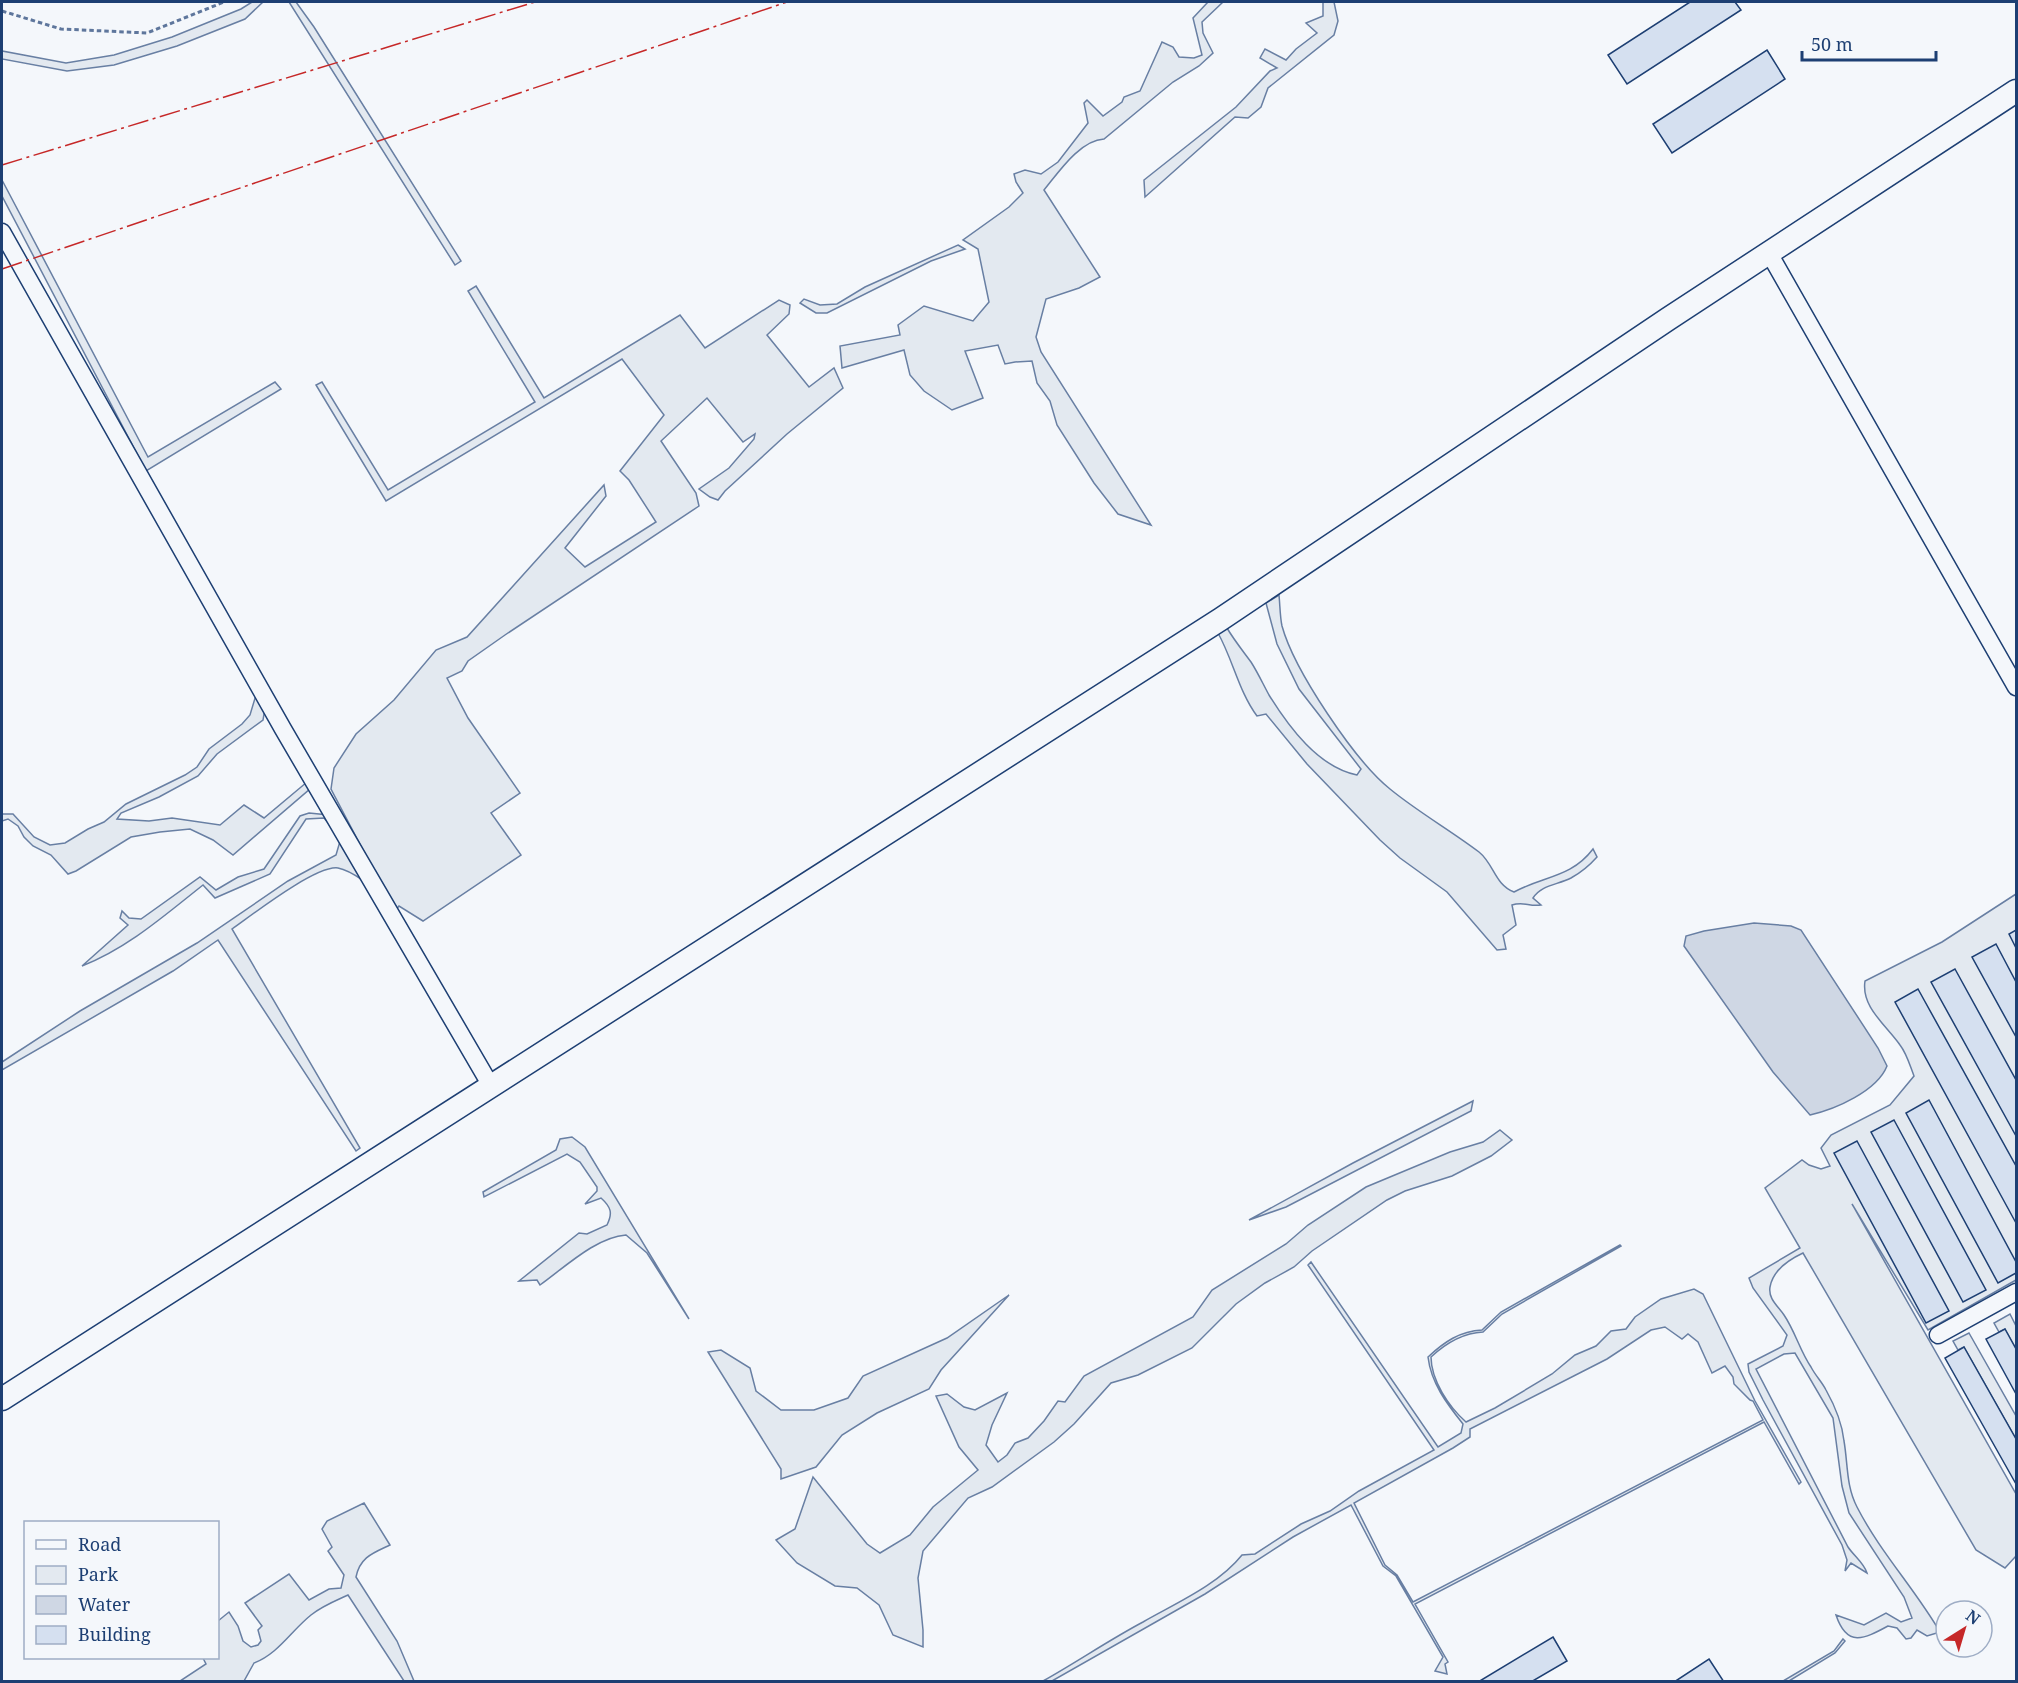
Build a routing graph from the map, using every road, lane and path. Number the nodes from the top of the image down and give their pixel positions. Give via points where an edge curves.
1 (224, 2) edge
2 (2, 11) edge
3 (2016, 91) edge
4 (2, 232) edge
5 (1769, 253) junction
6 (2016, 687) edge
7 (491, 1086) junction
8 (2016, 1292) edge
9 (1938, 1335) dead end
10 (2, 1399) edge

1 - 2 path via 147,33 61,29
3 - 5 street
4 - 7 street via 283,729
5 - 6 street
5 - 7 street via 1221,619
7 - 10 street
8 - 9 street

